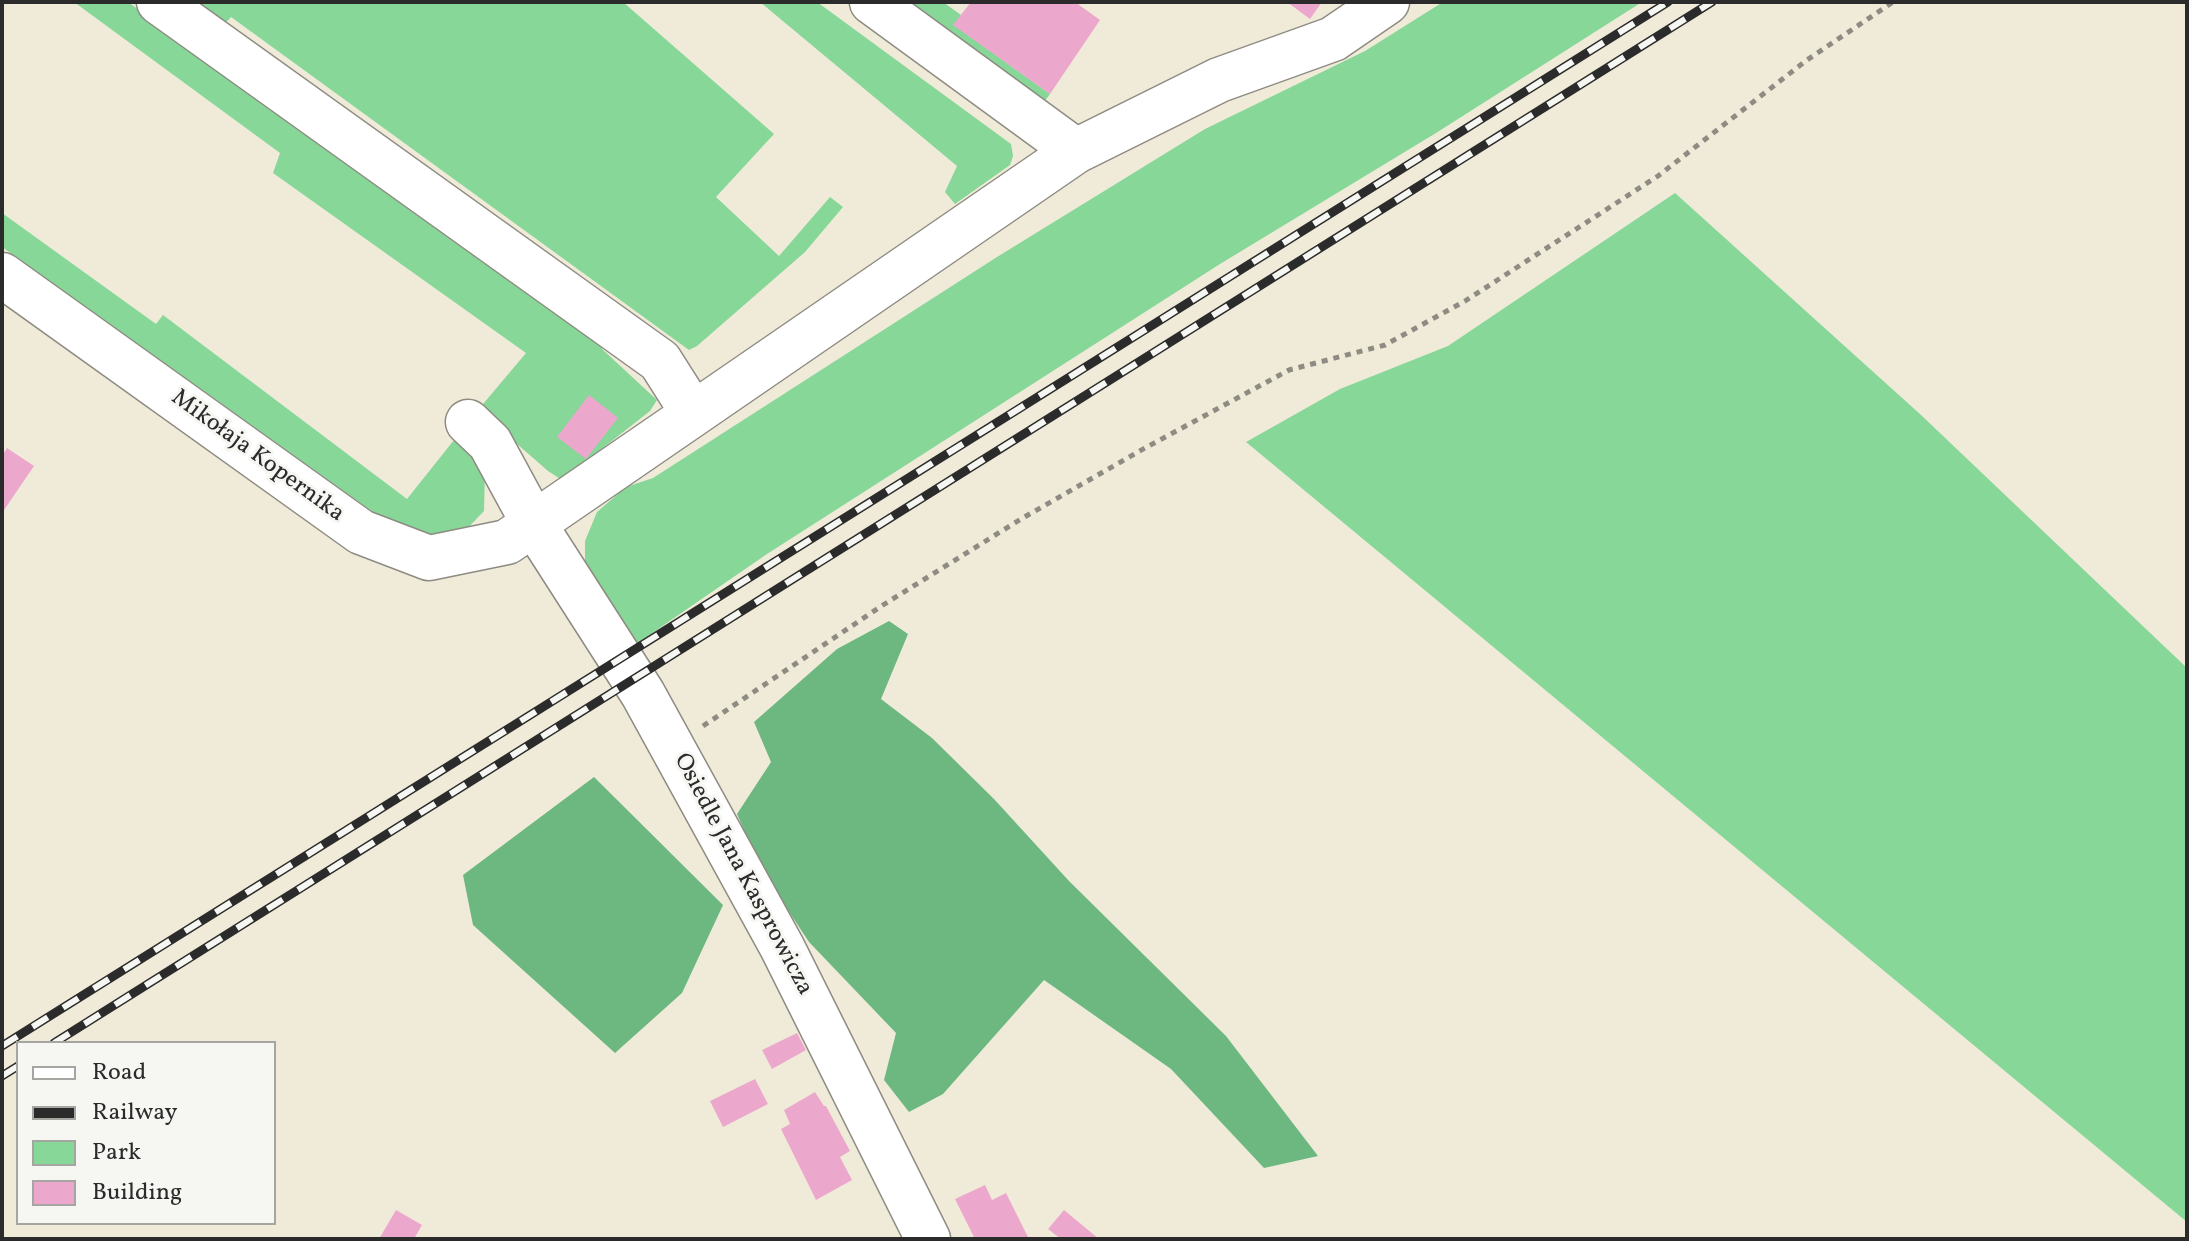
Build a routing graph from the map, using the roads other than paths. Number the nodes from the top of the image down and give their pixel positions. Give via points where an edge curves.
1 (159, 2) edge
2 (872, 2) edge
3 (1387, 2) edge
4 (1076, 151) junction
5 (2, 275) edge
6 (693, 413) junction
7 (468, 422) dead end
8 (534, 524) junction
9 (928, 1239) edge

1 - 6 street via 660,361
2 - 4 street
3 - 4 street, Mikołaja Kopernika via 1333,39 1219,80
4 - 6 street, Mikołaja Kopernika
5 - 8 street, Mikołaja Kopernika via 361,532 429,558 507,542
6 - 8 street, Mikołaja Kopernika
7 - 8 street, Osiedle Jana Kasprowicza via 490,443
8 - 9 street, Osiedle Jana Kasprowicza via 634,678 782,947

